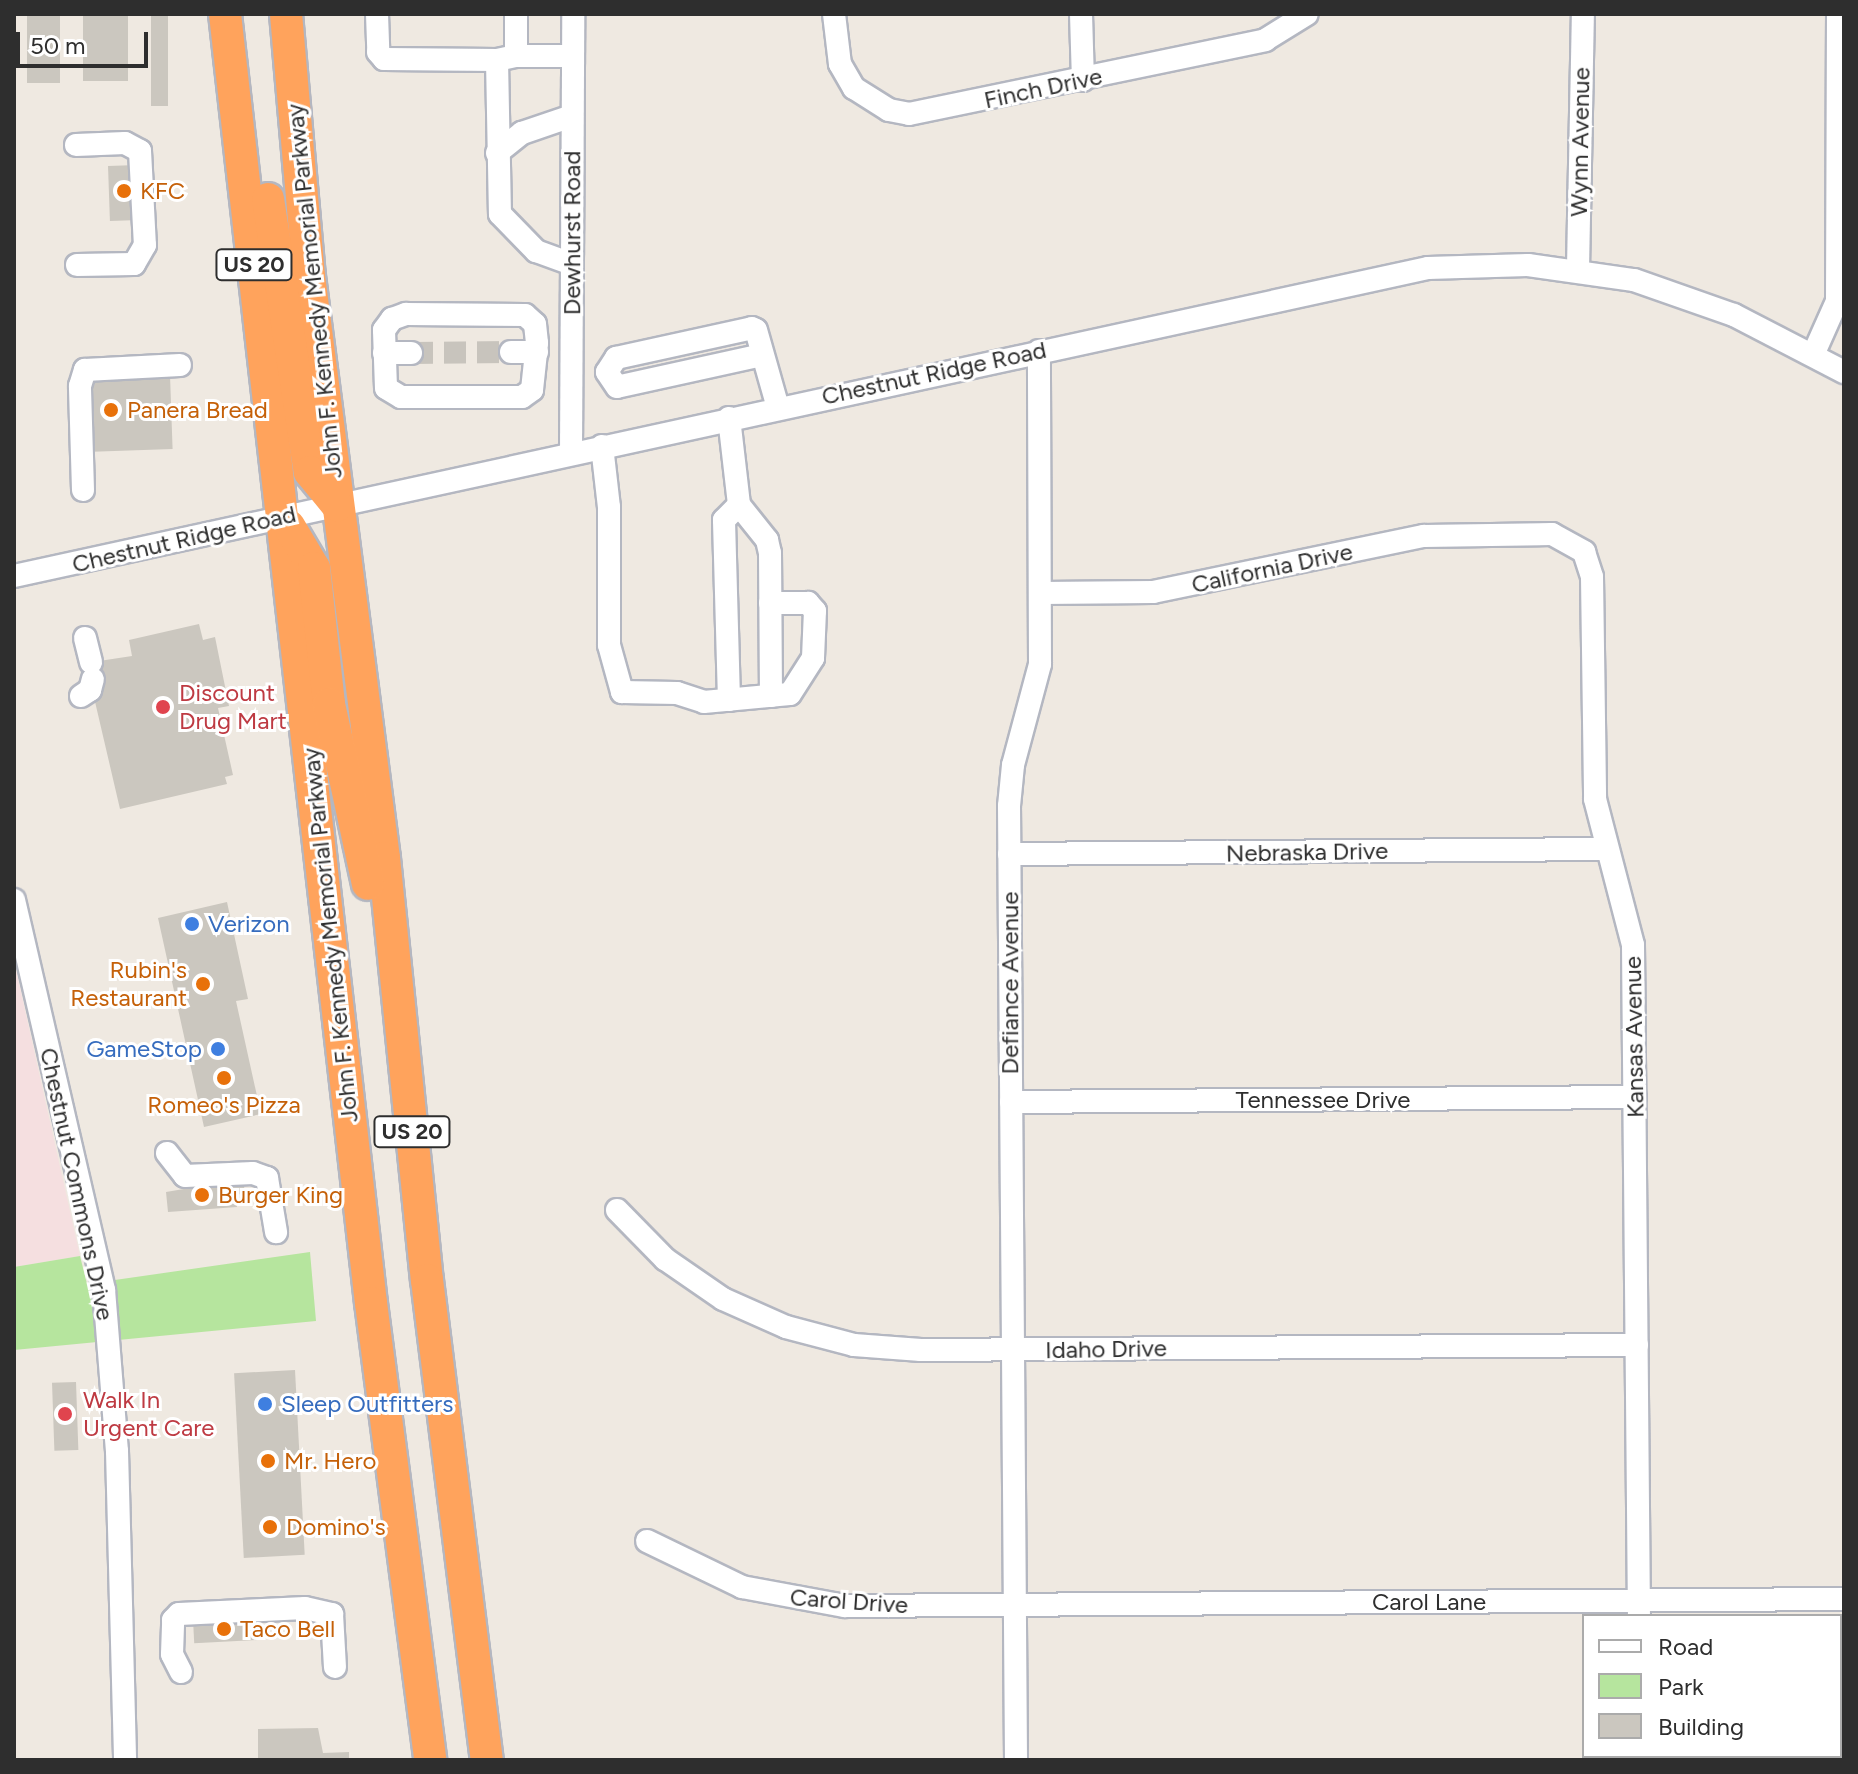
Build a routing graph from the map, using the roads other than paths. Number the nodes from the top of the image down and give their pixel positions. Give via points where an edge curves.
1 (225, 14) edge
2 (239, 14) edge
3 (286, 14) edge
4 (377, 14) edge
5 (516, 14) edge
6 (573, 14) edge
7 (834, 14) edge
8 (1081, 14) edge
9 (1307, 14) edge
10 (1583, 14) edge
11 (1838, 14) edge
12 (573, 56) junction
13 (506, 58) junction
14 (1083, 80) junction
15 (572, 116) junction
16 (76, 145) dead end
17 (497, 153) junction
18 (572, 264) junction
19 (77, 265) dead end
20 (1578, 269) junction
21 (571, 343) junction
22 (537, 348) junction
23 (1039, 351) junction
24 (511, 352) tunnel mouth
25 (384, 353) junction
26 (411, 353) tunnel mouth
27 (1813, 355) junction
28 (180, 365) dead end
29 (1844, 372) edge
30 (571, 379) junction
31 (778, 408) junction
32 (729, 418) junction
33 (602, 446) junction
34 (571, 453) junction
35 (83, 490) dead end
36 (337, 505) junction
37 (739, 505) junction
38 (284, 516) junction
39 (1504, 535) joint
40 (14, 576) edge
41 (1041, 593) junction
42 (770, 603) junction
43 (85, 638) dead end
44 (88, 679) dead end
45 (771, 696) junction
46 (729, 700) junction
47 (1605, 849) junction
48 (1009, 854) junction
49 (14, 900) edge
50 (406, 1079) junction
51 (1635, 1097) junction
52 (1011, 1102) junction
53 (167, 1153) dead end
54 (617, 1210) dead end
55 (276, 1232) dead end
56 (1637, 1345) junction
57 (1013, 1350) junction
58 (647, 1541) dead end
59 (1844, 1599) edge
60 (1639, 1608) edge
61 (1014, 1612) junction
62 (335, 1667) dead end
63 (181, 1672) dead end
64 (125, 1760) edge
65 (430, 1760) edge
66 (487, 1760) edge
67 (1016, 1760) edge

1 - 38 highway, John F. Kennedy Memorial Parkway / US 20
2 - 36 highway via 310,472
3 - 36 highway, John F. Kennedy Memorial Parkway / US 20
4 - 13 street via 378,52 384,59
5 - 13 street
6 - 12 street, Dewhurst Road
7 - 14 street, Finch Drive via 834,44 846,76 870,101 889,110 931,113
8 - 14 street
9 - 14 street, Finch Drive via 1265,40
10 - 20 street, Wynn Avenue
11 - 27 street via 1837,301
12 - 13 street
12 - 15 street, Dewhurst Road
13 - 17 street
15 - 17 street via 522,133
15 - 18 street, Dewhurst Road
16 - 19 street via 125,143 140,151 145,245 134,264
17 - 18 street via 500,214 536,251
18 - 21 street, Dewhurst Road
20 - 23 street, Chestnut Ridge Road via 1515,264 1428,268
20 - 27 street, Chestnut Ridge Road via 1685,295
21 - 22 street
21 - 30 street, Dewhurst Road
22 - 24 street
22 - 25 street via 535,324 525,315 406,314 392,319 384,330
22 - 25 street via 537,379 522,397 401,397 386,388
23 - 31 street, Chestnut Ridge Road
23 - 41 street, Defiance Avenue
25 - 26 street
27 - 29 street, Chestnut Ridge Road
28 - 35 street via 85,370 80,386
30 - 31 street via 607,372 617,387 762,355
30 - 34 street, Dewhurst Road
31 - 32 street, Chestnut Ridge Road
32 - 33 street, Chestnut Ridge Road
32 - 37 street
33 - 34 street, Chestnut Ridge Road
33 - 46 street via 609,507 609,645 617,687 630,695
34 - 36 street, Chestnut Ridge Road
36 - 38 street, Chestnut Ridge Road
36 - 50 highway, John F. Kennedy Memorial Parkway / US 20
37 - 42 street via 767,540
37 - 46 street via 724,520
38 - 40 street, Chestnut Ridge Road
38 - 50 highway via 314,568 331,717
38 - 65 highway, John F. Kennedy Memorial Parkway / US 20 via 373,1319
39 - 41 street, California Drive via 1403,539 1153,592
39 - 47 street, Kansas Avenue via 1566,538 1589,562 1594,778
41 - 48 street, Defiance Avenue via 1040,664 1013,765
42 - 45 street
42 - 45 street via 808,603 815,611 813,658 801,684 790,694
43 - 44 street
45 - 46 street
47 - 48 street, Nebraska Drive
47 - 51 street, Kansas Avenue via 1633,945
48 - 52 street, Defiance Avenue
49 - 64 street, Chestnut Commons Drive via 104,1290 117,1451
50 - 66 highway, John F. Kennedy Memorial Parkway / US 20
51 - 52 street, Tennessee Drive
51 - 56 street, Kansas Avenue
52 - 57 street, Defiance Avenue
53 - 55 street via 185,1176 253,1173 267,1178
54 - 57 street, Idaho Drive via 639,1236 693,1280 786,1327 888,1349
56 - 57 street, Idaho Drive
56 - 60 street, Kansas Avenue
57 - 61 street, Defiance Avenue
58 - 61 street, Carol Drive via 709,1575 810,1603
59 - 60 street, Carol Lane
60 - 61 street, Carol Lane
61 - 67 street, Defiance Avenue
62 - 63 street via 332,1614 290,1608 179,1614 173,1620 172,1654

